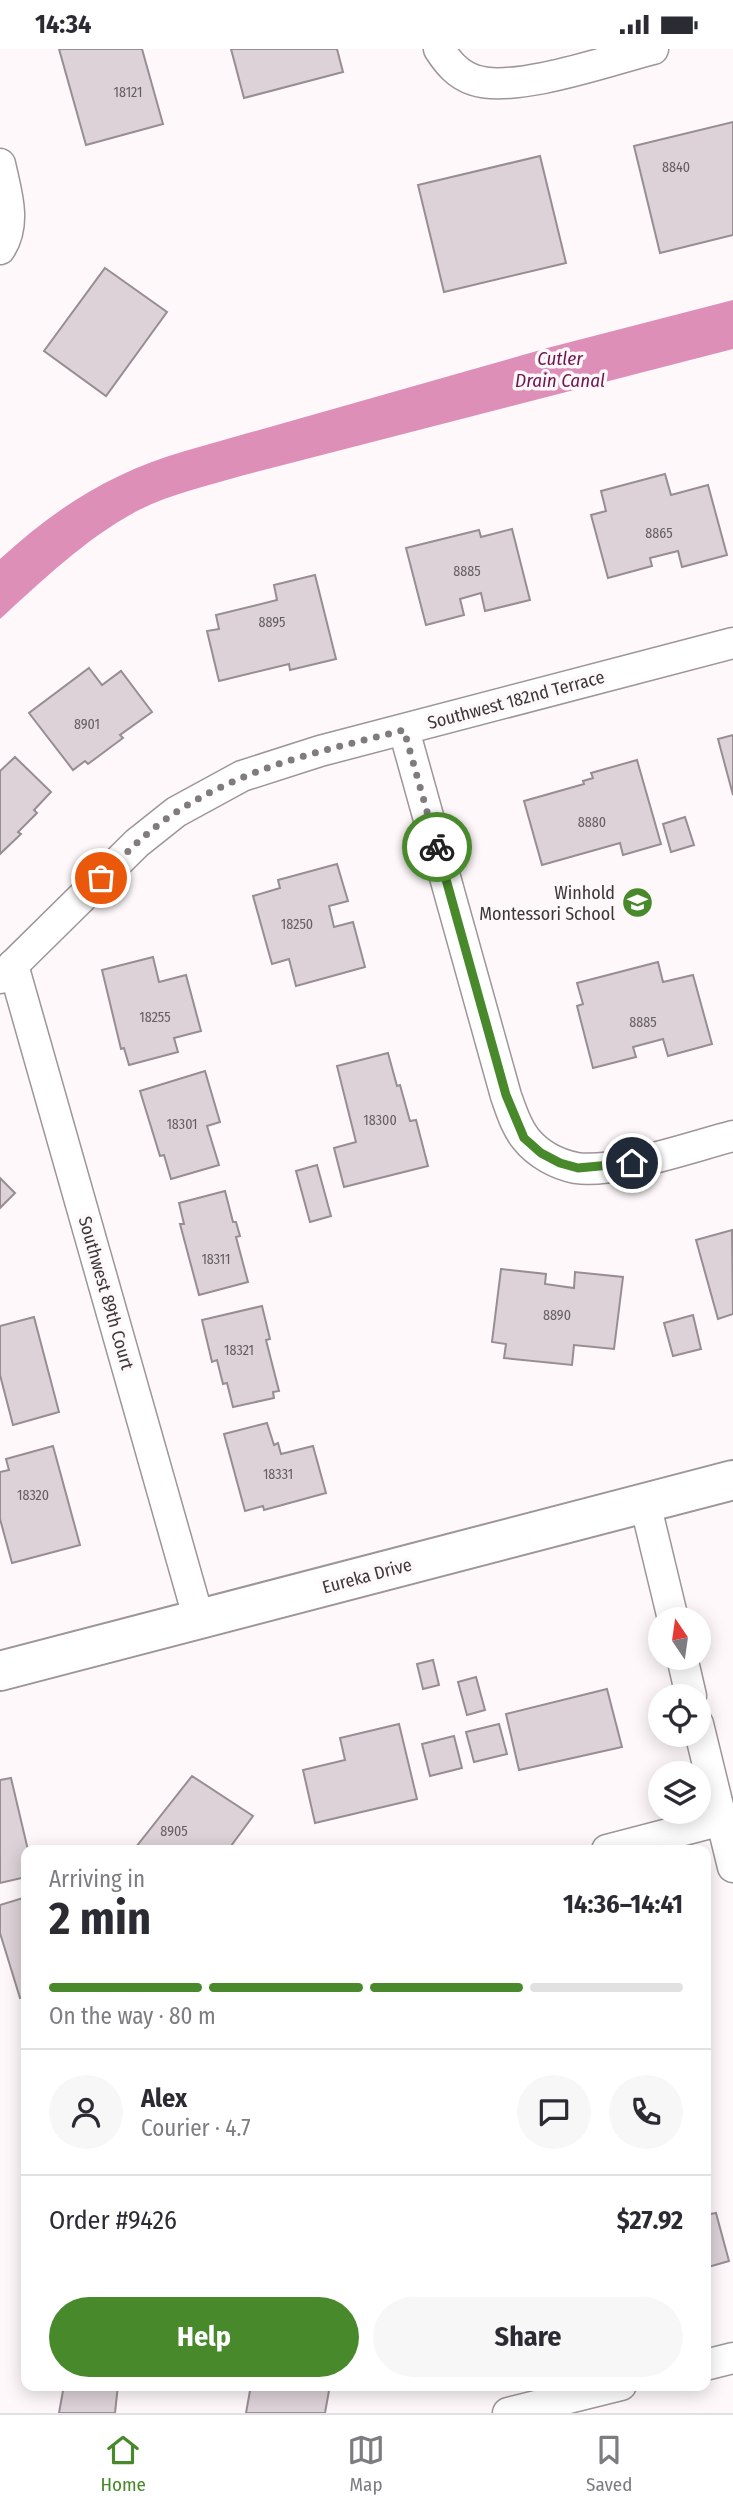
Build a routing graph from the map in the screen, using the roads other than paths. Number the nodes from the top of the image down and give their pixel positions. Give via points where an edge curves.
1 (439, 49) edge
2 (653, 49) edge
3 (0, 164) edge
4 (1, 248) edge
5 (733, 643) edge
6 (404, 730) junction
7 (7, 972) edge
8 (733, 1136) edge
9 (733, 1480) edge
10 (645, 1503) junction
11 (670, 1607) edge
12 (198, 1620) junction
13 (0, 1671) edge
14 (704, 1747) edge
15 (722, 1820) junction
16 (626, 1845) edge
17 (733, 1867) edge
18 (733, 2358) edge
19 (711, 2364) edge
20 (597, 2391) edge
21 (508, 2413) edge

1 - 2 street via 459,73 475,81 516,83
3 - 4 street via 10,214
5 - 6 street, Southwest 182nd Terrace
6 - 7 street, Southwest 182nd Terrace via 242,776 176,812 137,843
6 - 8 street via 509,1106 524,1138 541,1153 578,1168 622,1164
7 - 12 street, Southwest 89th Court
9 - 10 main road, Eureka Drive
10 - 11 street
10 - 12 main road, Eureka Drive
12 - 13 main road, Eureka Drive
14 - 15 street
15 - 16 street
15 - 17 street
18 - 19 street
20 - 21 street

